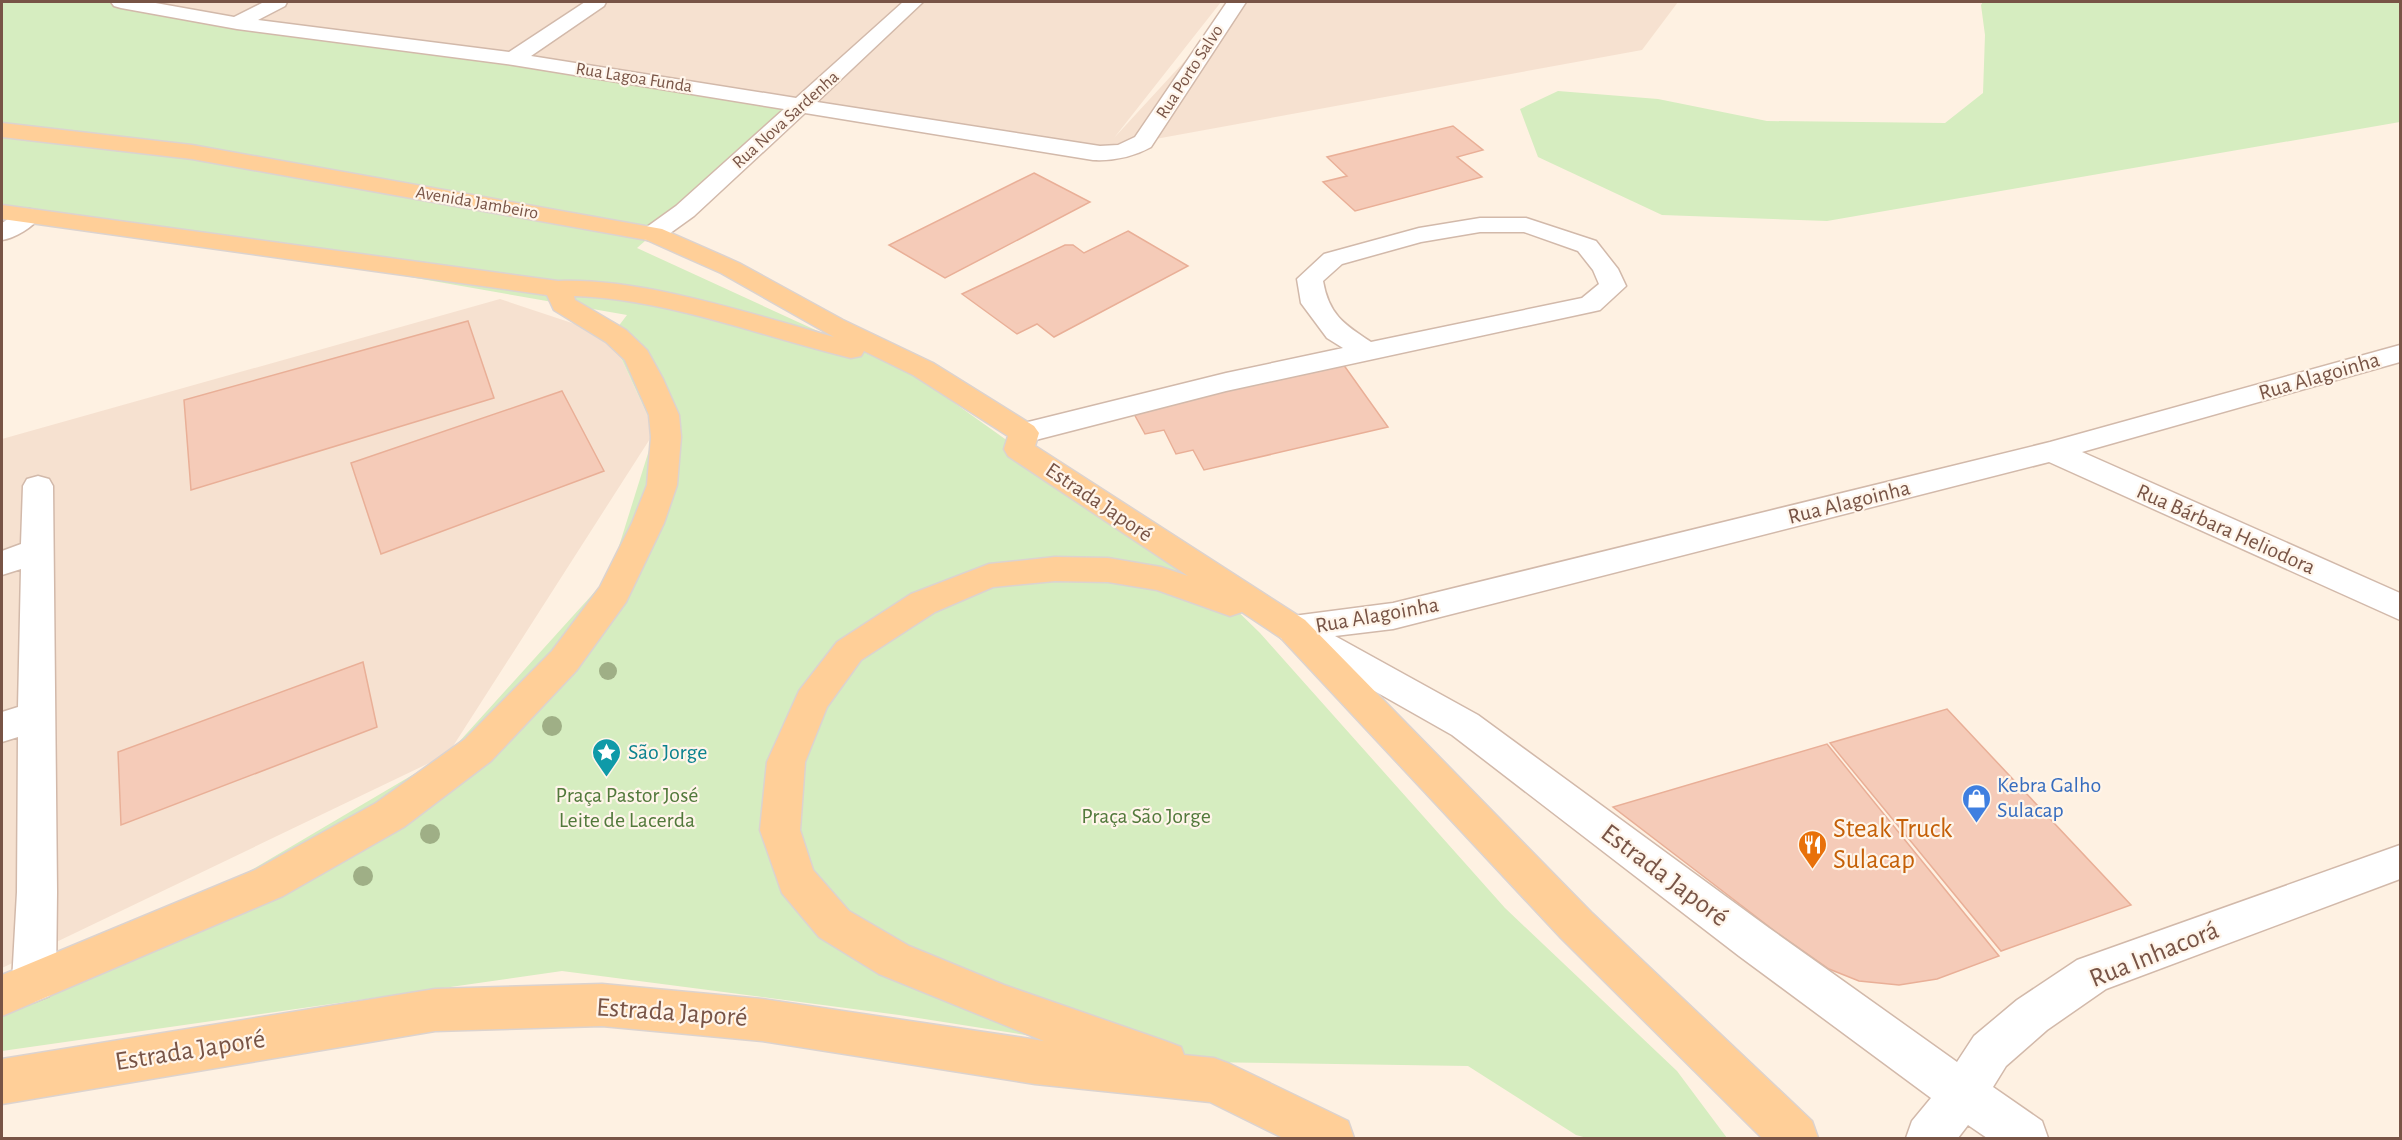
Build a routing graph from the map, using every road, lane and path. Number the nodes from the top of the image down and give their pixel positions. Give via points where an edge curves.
1 (121, 2) edge
2 (278, 2) edge
3 (597, 2) edge
4 (915, 2) edge
5 (1236, 2) edge
6 (237, 23) junction
7 (513, 58) junction
8 (803, 104) junction
9 (2, 130) edge
10 (1143, 142) joint
11 (2, 212) edge
12 (29, 216) junction
13 (2, 233) edge
14 (653, 234) junction
15 (558, 288) junction
16 (1366, 352) junction
17 (2400, 353) edge
18 (923, 369) junction
19 (1023, 433) junction
20 (2052, 451) junction
21 (38, 486) dead end
22 (37, 551) junction
23 (2, 563) edge
24 (2400, 607) edge
25 (1293, 630) junction
26 (19, 721) edge
27 (2400, 862) edge
28 (18, 989) edge
29 (1215, 1080) junction
30 (2, 1082) edge
31 (1963, 1094) junction
32 (1332, 1137) edge
33 (1795, 1138) edge
34 (1929, 1138) edge
35 (2025, 1138) edge

1 - 6 street, Rua Lagoa Funda
2 - 6 street
3 - 7 street
4 - 8 street, Rua Nova Sardenha
5 - 10 street, Rua Porto Salvo
6 - 7 street, Rua Lagoa Funda
7 - 8 street, Rua Lagoa Funda
8 - 10 street, Rua Lagoa Funda via 1093,153 1115,154
8 - 14 street, Rua Nova Sardenha via 685,211
9 - 14 main road, Avenida Jambeiro via 192,152
11 - 12 main road
12 - 13 street
12 - 15 main road
14 - 18 main road, Avenida Jambeiro via 730,268 833,326
15 - 18 main road via 614,290
15 - 28 main road via 562,304 616,336 637,356 663,415 666,437 662,485 648,523 614,592 564,661 478,750 390,815 268,883
16 - 16 street via 1592,304 1613,286 1587,246 1527,225 1480,225 1419,236 1333,259 1310,279 1314,303 1337,332
16 - 19 street
17 - 20 street, Rua Alagoinha
18 - 19 main road
19 - 25 main road, Estrada Japoré via 1019,449
20 - 24 street, Rua Bárbara Heliodora
20 - 25 street, Rua Alagoinha via 1393,616
21 - 22 street
22 - 23 street
22 - 26 street
25 - 29 main road via 1161,579 1076,569 989,576 923,603 849,651 812,701 786,762 780,830 796,880 834,924 894,960 990,1000
25 - 31 street, Estrada Japoré via 1465,725
25 - 33 main road, Estrada Japoré via 1576,925
26 - 28 street via 37,892
27 - 31 street, Rua Inhacorá via 2092,974 2032,1015 1990,1051
29 - 30 main road, Estrada Japoré via 1035,1062 762,1020 602,1005 435,1010
29 - 32 main road, Estrada Japoré
31 - 34 street, Rua Inhacorá
31 - 35 street, Estrada Japoré

